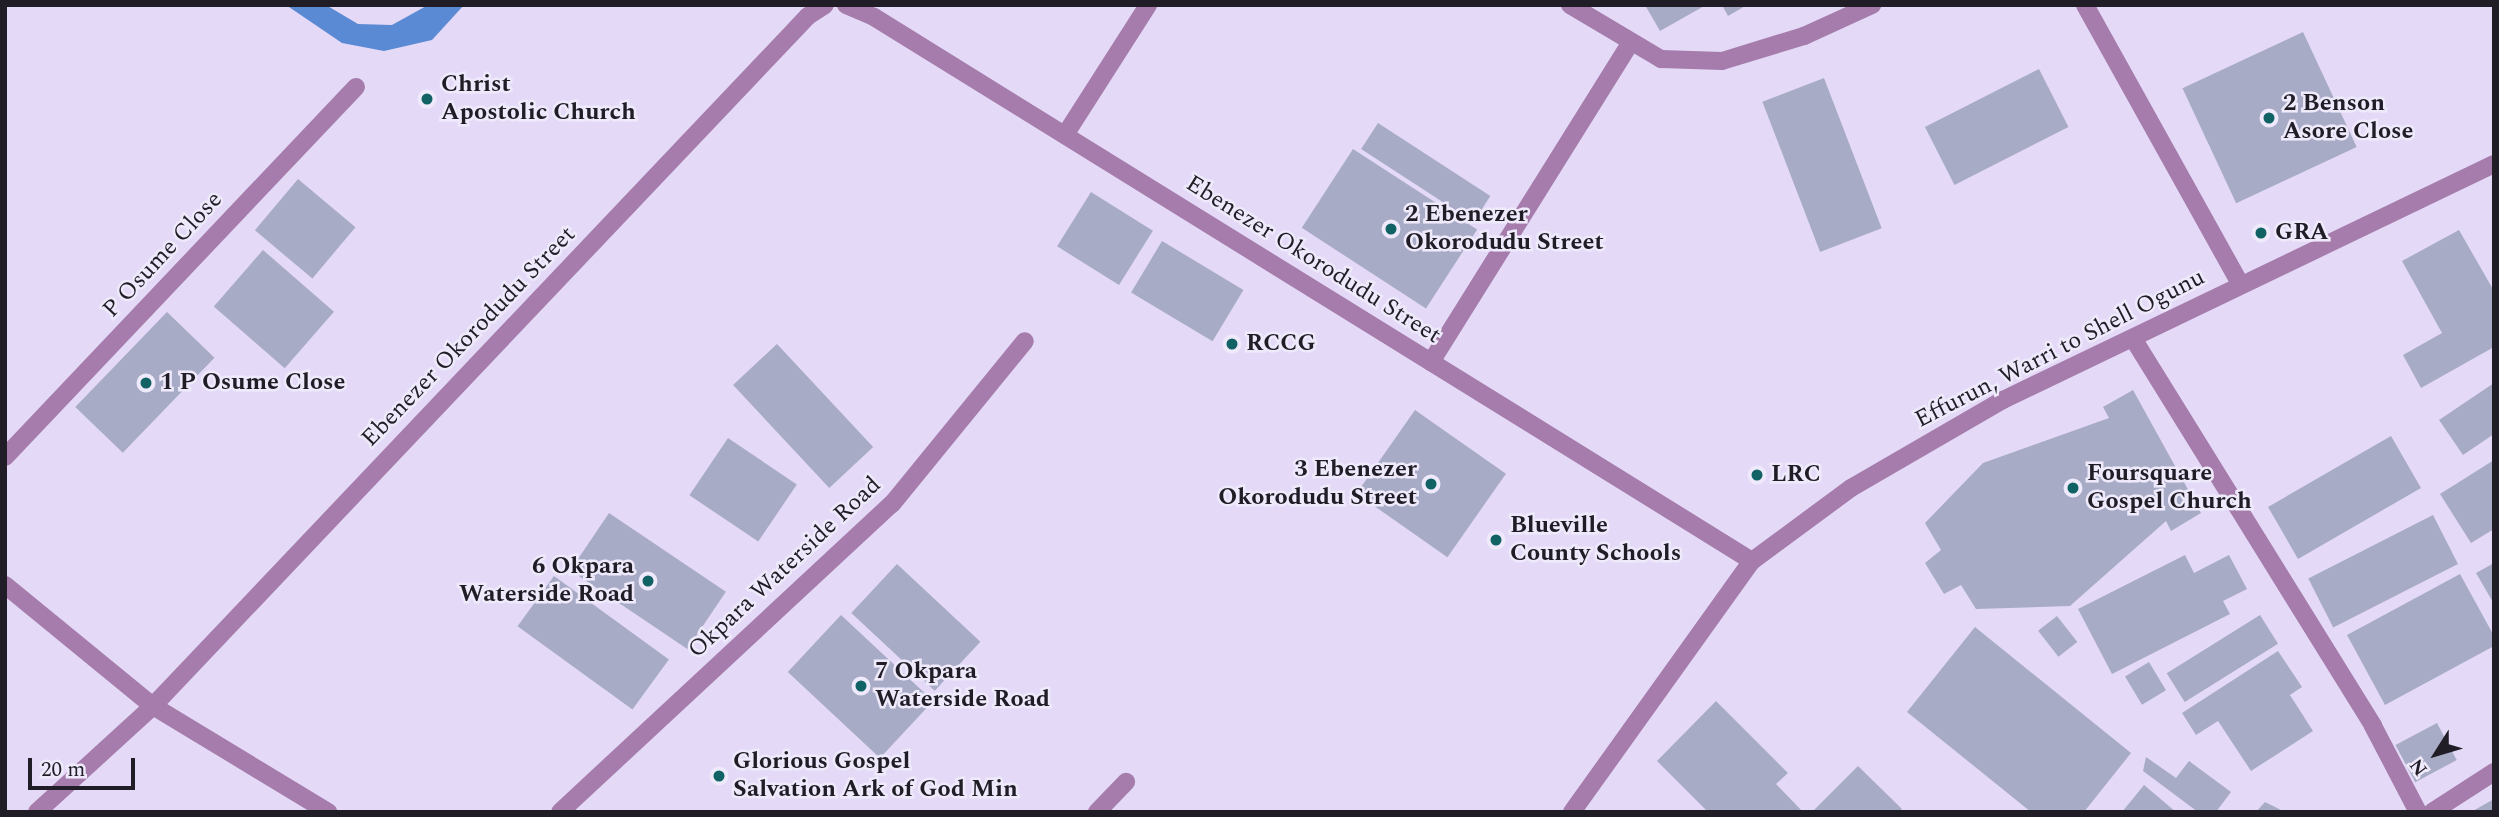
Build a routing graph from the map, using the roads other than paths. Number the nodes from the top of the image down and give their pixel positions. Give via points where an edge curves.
1 (825, 5) edge
2 (846, 5) edge
3 (1148, 5) edge
4 (1570, 5) edge
5 (1872, 5) edge
6 (2085, 5) edge
7 (1630, 44) junction
8 (356, 87) dead end
9 (1065, 135) junction
10 (2494, 164) edge
11 (2241, 283) junction
12 (2134, 340) junction
13 (1025, 341) dead end
14 (1431, 362) junction
15 (5, 457) edge
16 (1752, 561) junction
17 (5, 585) edge
18 (153, 706) junction
19 (2494, 772) edge
20 (1126, 782) dead end
21 (37, 812) edge
22 (328, 812) edge
23 (560, 812) edge
24 (1097, 812) edge
25 (1572, 812) edge
26 (2418, 812) edge
27 (2432, 812) edge

1 - 18 street, Ebenezer Okorodudu Street via 808,16
2 - 9 street, Ebenezer Okorodudu Street via 874,17
3 - 9 street
4 - 7 street
5 - 7 street via 1804,36 1721,61 1661,59
6 - 11 street
7 - 14 street
8 - 15 street, P Osume Close
9 - 14 street, Ebenezer Okorodudu Street
10 - 11 street, Effurun, Warri to Shell Ogunu
11 - 12 street, Effurun, Warri to Shell Ogunu
12 - 16 street, Effurun, Warri to Shell Ogunu via 2003,400 1850,488
12 - 26 street via 2373,726
13 - 23 street, Okpara Waterside Road via 892,504
14 - 16 street, Ebenezer Okorodudu Street
16 - 25 street, Effurun, Warri to Shell Ogunu
17 - 18 street
18 - 21 street, Ebenezer Okorodudu Street
18 - 22 street
19 - 27 street
20 - 24 street

